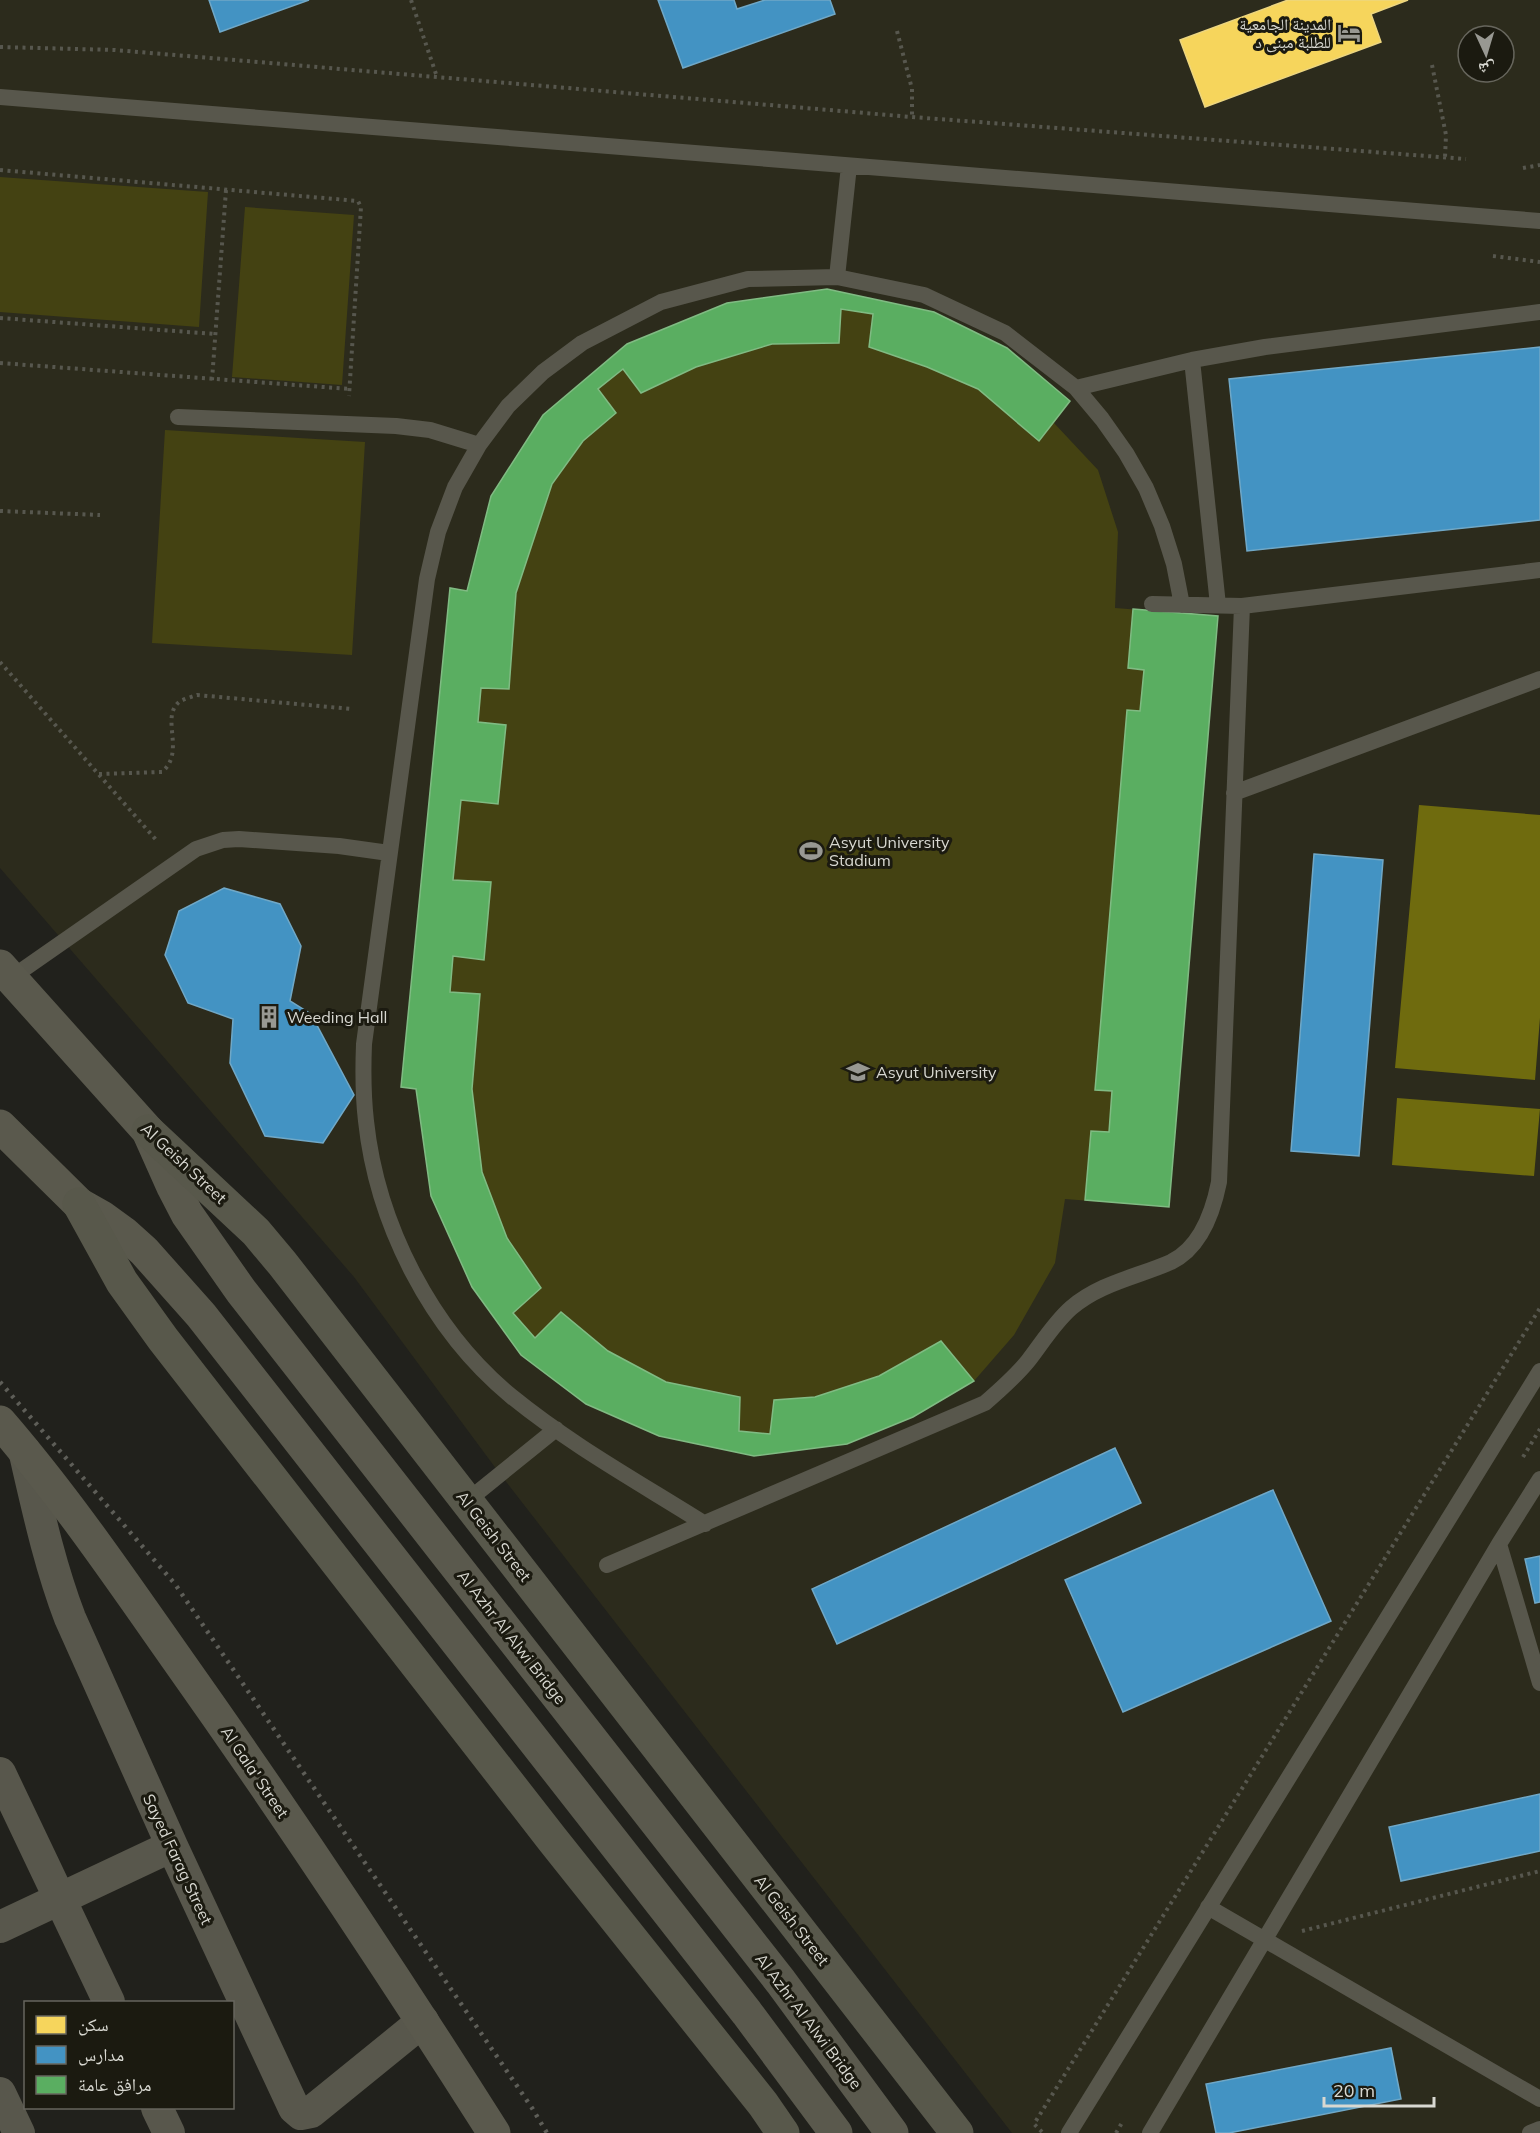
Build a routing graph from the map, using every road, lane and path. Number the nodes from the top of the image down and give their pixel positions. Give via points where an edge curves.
1 (411, 0) edge
2 (897, 31) dead end
3 (0, 47) edge
4 (1432, 65) dead end
5 (437, 77) junction
6 (0, 97) edge
7 (912, 117) junction
8 (1445, 158) junction
9 (1466, 159) dead end
10 (1540, 165) edge
11 (849, 166) junction
12 (1523, 168) dead end
13 (0, 170) edge
14 (226, 189) junction
15 (1540, 221) edge
16 (1493, 256) dead end
17 (1540, 262) edge
18 (837, 277) junction
19 (1540, 312) edge
20 (0, 318) edge
21 (215, 334) junction
22 (1192, 360) junction
23 (0, 363) edge
24 (212, 380) junction
25 (1076, 388) junction
26 (178, 417) dead end
27 (479, 445) junction
28 (0, 511) edge
29 (100, 515) dead end
30 (1540, 570) edge
31 (1152, 604) dead end
32 (1182, 605) junction
33 (1218, 605) junction
34 (1242, 606) junction
35 (0, 662) edge
36 (1540, 680) edge
37 (352, 709) dead end
38 (99, 774) junction
39 (1234, 793) junction
40 (389, 853) junction
41 (176, 863) junction
42 (5, 972) edge
43 (0, 1126) edge
44 (148, 1131) junction
45 (79, 1204) junction
46 (1540, 1308) edge
47 (1540, 1371) edge
48 (0, 1422) edge
49 (556, 1429) junction
50 (24, 1450) junction
51 (1540, 1479) edge
52 (466, 1501) junction
53 (705, 1524) junction
54 (1499, 1544) junction
55 (607, 1565) dead end
56 (1540, 1683) edge
57 (0, 1773) edge
58 (172, 1846) junction
59 (1540, 1871) edge
60 (61, 1898) junction
61 (1208, 1907) junction
62 (0, 1927) edge
63 (1264, 1941) junction
64 (109, 2001) edge
65 (423, 2021) junction
66 (0, 2093) edge
67 (1540, 2099) edge
68 (158, 2109) edge
69 (1540, 2129) edge
70 (19, 2133) edge
71 (169, 2133) edge
72 (494, 2133) edge
73 (783, 2133) edge
74 (836, 2133) edge
75 (892, 2133) edge
76 (957, 2133) edge
77 (1043, 2133) edge
78 (1069, 2133) edge
79 (1150, 2133) edge
80 (1530, 2133) edge

1 - 5 path
2 - 7 path via 912,89
3 - 5 path via 115,50
4 - 8 path via 1446,135
5 - 7 path
6 - 11 lane
7 - 8 path
8 - 9 path
10 - 12 path
11 - 15 lane
11 - 18 lane
13 - 14 path
14 - 21 path
14 - 24 path via 360,202 350,389
16 - 17 path
18 - 25 lane via 924,296 1005,333
18 - 27 lane via 748,279 661,302 582,343 543,372 508,406
19 - 22 lane
20 - 21 path
21 - 24 path
22 - 25 lane
22 - 33 lane
23 - 24 path
25 - 32 lane via 1120,444 1146,488 1168,545
26 - 27 lane via 396,426 430,430
27 - 40 lane via 455,487 438,532 427,579
28 - 29 path
30 - 34 lane
31 - 32 lane
32 - 33 lane
33 - 34 lane
34 - 39 lane
35 - 38 path
36 - 39 lane
37 - 38 path via 196,695 175,706 174,755 169,767 162,772
38 - 41 path
39 - 53 lane via 1219,1182 1207,1224 1194,1242 1173,1261 1104,1286 1083,1299 1060,1318 1017,1374 985,1403
40 - 41 lane via 239,839 210,843
40 - 49 lane via 364,1044 363,1083 372,1161 383,1199 413,1271 456,1337 509,1394
41 - 42 lane
42 - 44 main road, Al Geish Street
43 - 45 main road
44 - 52 main road, Al Geish Street via 256,1232
44 - 75 main road, Al Azhr Al Alwi Bridge via 187,1214 242,1291 781,1982
45 - 73 main road via 122,1282 163,1340
45 - 74 main road via 144,1251 201,1315 747,2013
46 - 77 path via 1034,2124
47 - 61 lane
48 - 50 main road, Al Gala' Street
49 - 52 lane
49 - 53 lane
50 - 58 street, Sayed Farag Street via 57,1583
50 - 65 main road, Al Gala' Street via 222,1723
51 - 54 lane
52 - 76 main road, Al Geish Street
53 - 55 lane
54 - 56 lane
54 - 63 lane
57 - 60 street
58 - 60 street
58 - 65 street, Sayed Farag Street via 297,2112 311,2112
59 - 63 path
60 - 62 street
60 - 64 street
61 - 63 lane
61 - 78 lane
63 - 67 lane
63 - 79 lane
65 - 72 main road, Al Gala' Street
66 - 70 street
68 - 71 street
69 - 80 lane

